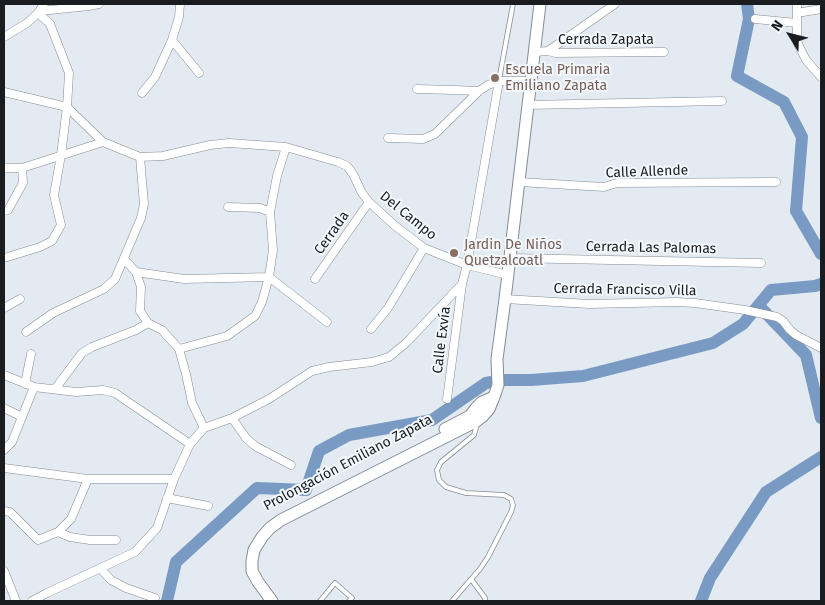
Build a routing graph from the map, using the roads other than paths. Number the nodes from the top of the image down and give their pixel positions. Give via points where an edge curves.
1 (99, 4) edge
2 (180, 4) edge
3 (513, 4) edge
4 (540, 4) edge
5 (615, 4) edge
6 (797, 4) edge
7 (40, 9) edge
8 (821, 9) edge
9 (797, 12) junction
10 (756, 20) dead end
11 (797, 23) junction
12 (4, 37) edge
13 (172, 40) junction
14 (548, 51) junction
15 (534, 52) junction
16 (664, 52) dead end
17 (199, 73) dead end
18 (821, 77) edge
19 (499, 81) junction
20 (530, 81) junction
21 (418, 90) dead end
22 (479, 91) junction
23 (4, 92) edge
24 (142, 92) dead end
25 (722, 101) dead end
26 (527, 105) junction
27 (67, 107) junction
28 (388, 138) dead end
29 (103, 142) junction
30 (286, 147) junction
31 (61, 155) junction
32 (140, 157) junction
33 (4, 168) edge
34 (22, 168) junction
35 (519, 182) junction
36 (776, 182) dead end
37 (369, 202) junction
38 (228, 207) dead end
39 (4, 211) edge
40 (270, 212) junction
41 (424, 248) junction
42 (4, 258) edge
43 (510, 258) junction
44 (124, 259) junction
45 (761, 263) dead end
46 (467, 265) junction
47 (136, 272) junction
48 (508, 276) junction
49 (268, 277) junction
50 (315, 279) dead end
51 (462, 284) junction
52 (20, 299) dead end
53 (505, 299) junction
54 (4, 308) edge
55 (327, 322) dead end
56 (148, 323) junction
57 (371, 329) dead end
58 (26, 332) dead end
59 (821, 348) edge
60 (179, 349) junction
61 (31, 354) dead end
62 (4, 375) edge
63 (26, 384) junction
64 (34, 387) junction
65 (55, 389) junction
66 (448, 399) dead end
67 (4, 408) edge
68 (22, 417) junction
69 (232, 418) junction
70 (473, 419) junction
71 (204, 428) junction
72 (190, 444) junction
73 (4, 450) edge
74 (290, 465) dead end
75 (4, 468) edge
76 (88, 479) junction
77 (174, 479) junction
78 (167, 498) junction
79 (208, 506) dead end
80 (4, 510) edge
81 (58, 532) junction
82 (116, 540) dead end
83 (100, 568) junction
84 (4, 575) edge
85 (471, 579) junction
86 (155, 598) dead end
87 (16, 601) edge
88 (32, 601) edge
89 (264, 601) edge
90 (272, 601) edge
91 (320, 601) edge
92 (349, 601) edge
93 (452, 601) edge
94 (485, 601) edge

1 - 7 street
2 - 13 street
3 - 19 lane
4 - 15 main road
5 - 14 street
6 - 9 street
7 - 12 street via 27,23
7 - 27 street via 50,24 69,73
8 - 9 street
9 - 11 street
10 - 11 street
11 - 18 street via 801,52
13 - 17 street
13 - 24 street via 155,77
14 - 15 street, Cerrada Zapata
14 - 16 street, Cerrada Zapata
15 - 20 main road
19 - 20 street
19 - 22 street
19 - 46 street, Calle Exvía
20 - 26 main road
21 - 22 street
22 - 28 street via 435,134 423,139
23 - 27 street
25 - 26 street
26 - 35 main road
27 - 29 street
27 - 31 street
29 - 31 street
29 - 32 street
30 - 32 street via 229,143 163,156
30 - 37 street, Del Campo via 347,166
30 - 40 street via 276,176
31 - 34 street
31 - 42 street via 54,195 61,224 52,240
32 - 44 street via 144,204
33 - 34 street
34 - 39 street via 23,183 8,210
35 - 36 street, Calle Allende via 604,186 617,183
35 - 43 main road
37 - 41 street, Del Campo
37 - 50 street, Cerrada
38 - 40 street via 260,208
40 - 49 street via 273,250
41 - 46 street, Del Campo
41 - 57 street via 388,308
43 - 45 street, Cerrada Las Palomas
43 - 48 main road
44 - 47 street
44 - 58 street via 115,280 104,289 53,313
46 - 48 street, Del Campo
46 - 51 street, Calle Exvía
47 - 49 street via 184,279
47 - 56 street via 140,311
48 - 53 main road
49 - 55 street
49 - 60 street via 255,316 226,336
51 - 66 street, Calle Exvía
51 - 69 street via 389,357 312,371
52 - 54 street
53 - 59 street, Cerrada Francisco Villa via 588,304 678,302 745,310 777,317 796,335
53 - 70 main road via 496,370 498,385 494,397 476,408
56 - 60 street via 162,330
56 - 65 street via 87,350
60 - 71 street via 192,403
61 - 63 street
62 - 63 street
63 - 64 street
64 - 65 street
64 - 68 street
65 - 72 street via 116,393
67 - 68 street
68 - 73 street via 12,442
69 - 71 street
69 - 74 street via 255,446
70 - 85 lane via 474,435 441,462 437,470 439,480 446,487 466,493 504,495 513,505 494,546
70 - 89 main road, Prolongación Emiliano Zapata via 265,523 248,548 246,560 246,573
70 - 90 main road, Prolongación Emiliano Zapata via 270,528 254,550 252,571
71 - 72 street
72 - 77 street
75 - 76 street
76 - 77 street
76 - 81 street via 71,519
77 - 78 street
78 - 79 street
78 - 83 street via 157,528 135,552
80 - 81 street via 38,540
81 - 82 street via 90,540
83 - 86 street via 126,588
83 - 88 street
84 - 87 street
85 - 93 lane
85 - 94 lane
91 - 92 lane via 335,583 352,598

